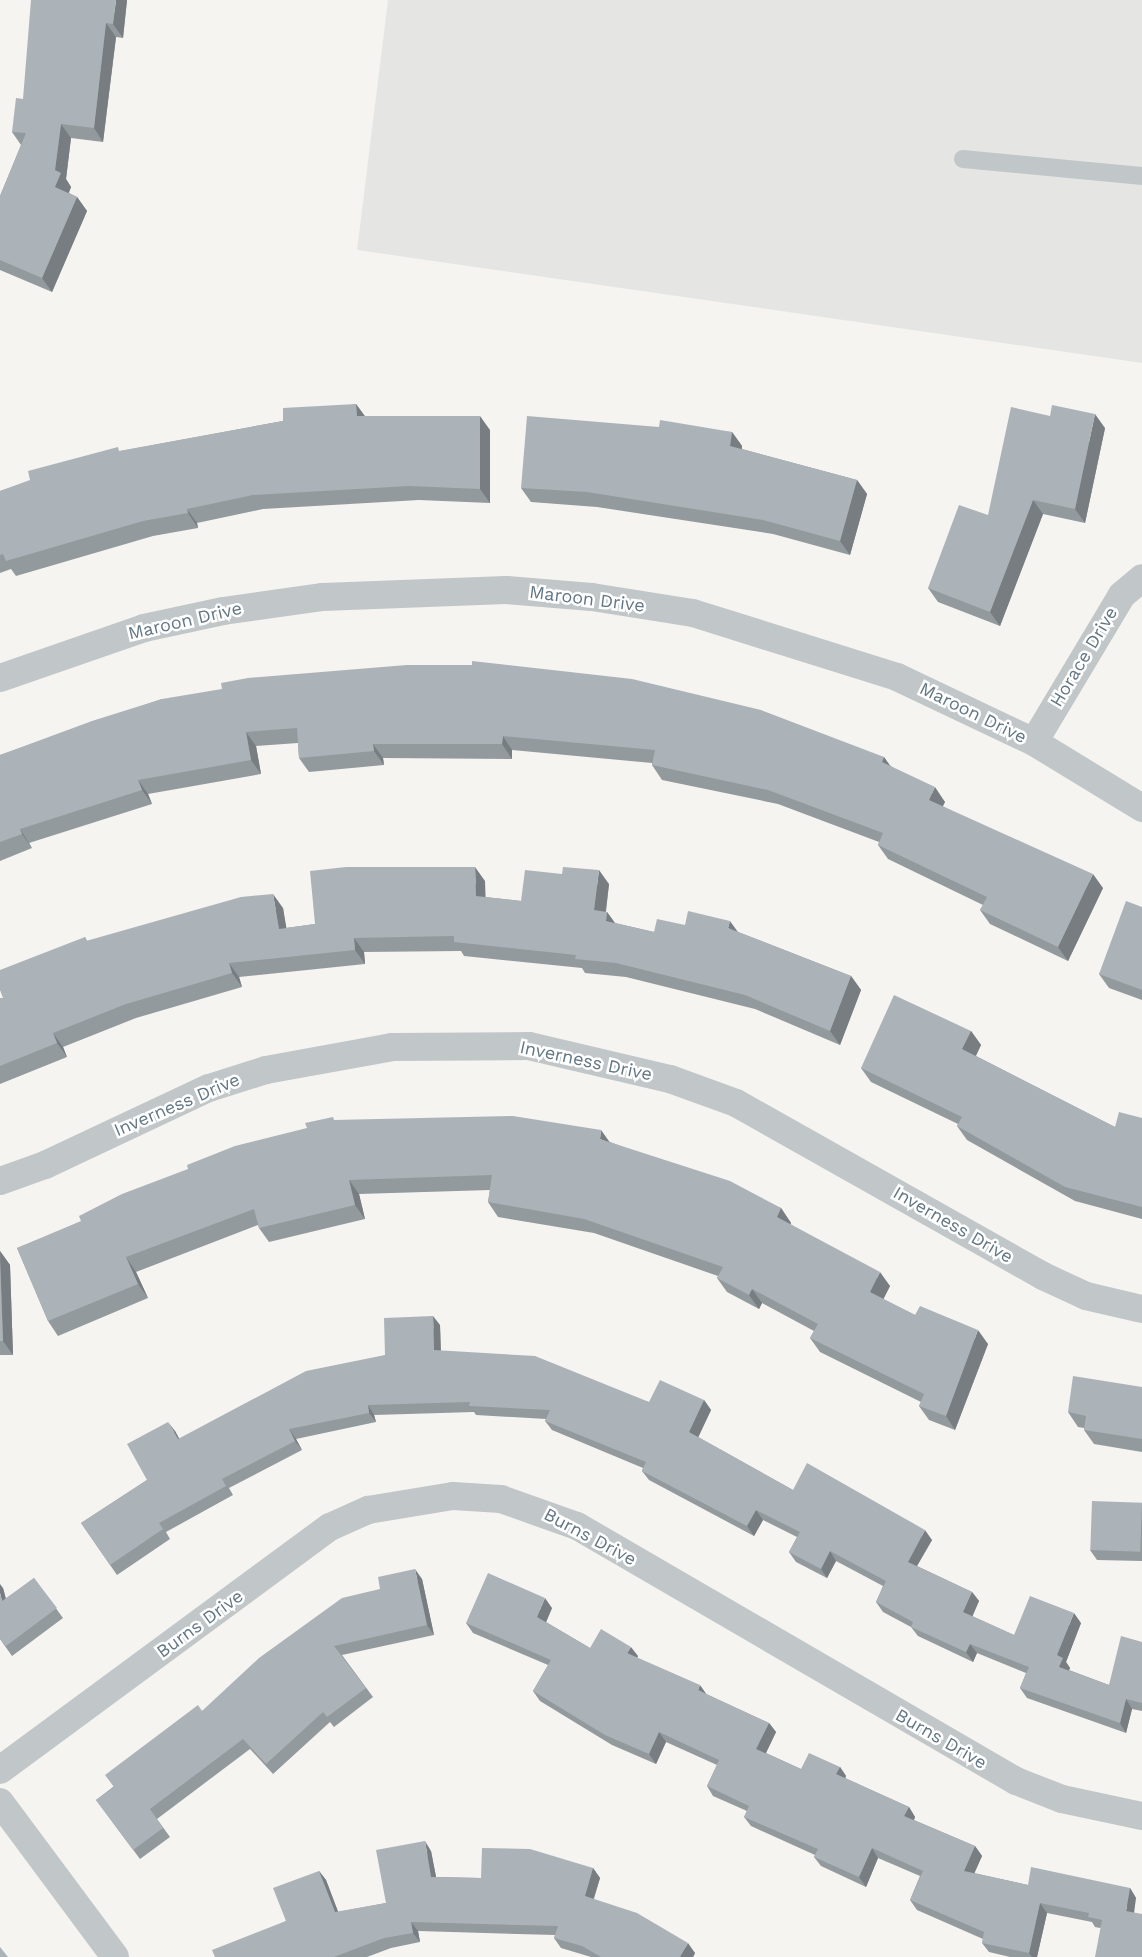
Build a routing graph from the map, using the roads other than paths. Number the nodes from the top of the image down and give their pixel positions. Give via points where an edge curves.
1 (963, 160) dead end
2 (1142, 176) edge
3 (1142, 578) edge
4 (0, 678) edge
5 (1034, 742) junction
6 (1142, 808) edge
7 (0, 1181) edge
8 (1142, 1309) edge
9 (0, 1770) edge
10 (0, 1802) edge
11 (1142, 1816) edge
12 (115, 1957) edge

1 - 2 lane
3 - 5 street, Horace Drive via 1112,610
4 - 5 street, Maroon Drive via 144,628 223,610 323,596 506,590 592,596 693,613 802,644 897,677
5 - 6 street, Maroon Drive
7 - 8 street, Inverness Drive via 45,1166 201,1091 266,1070 392,1047 529,1046 670,1079 736,1103 1043,1276 1086,1296
9 - 11 street, Burns Drive via 330,1527 368,1510 453,1496 501,1499 577,1526 1016,1781 1062,1799
10 - 12 street

